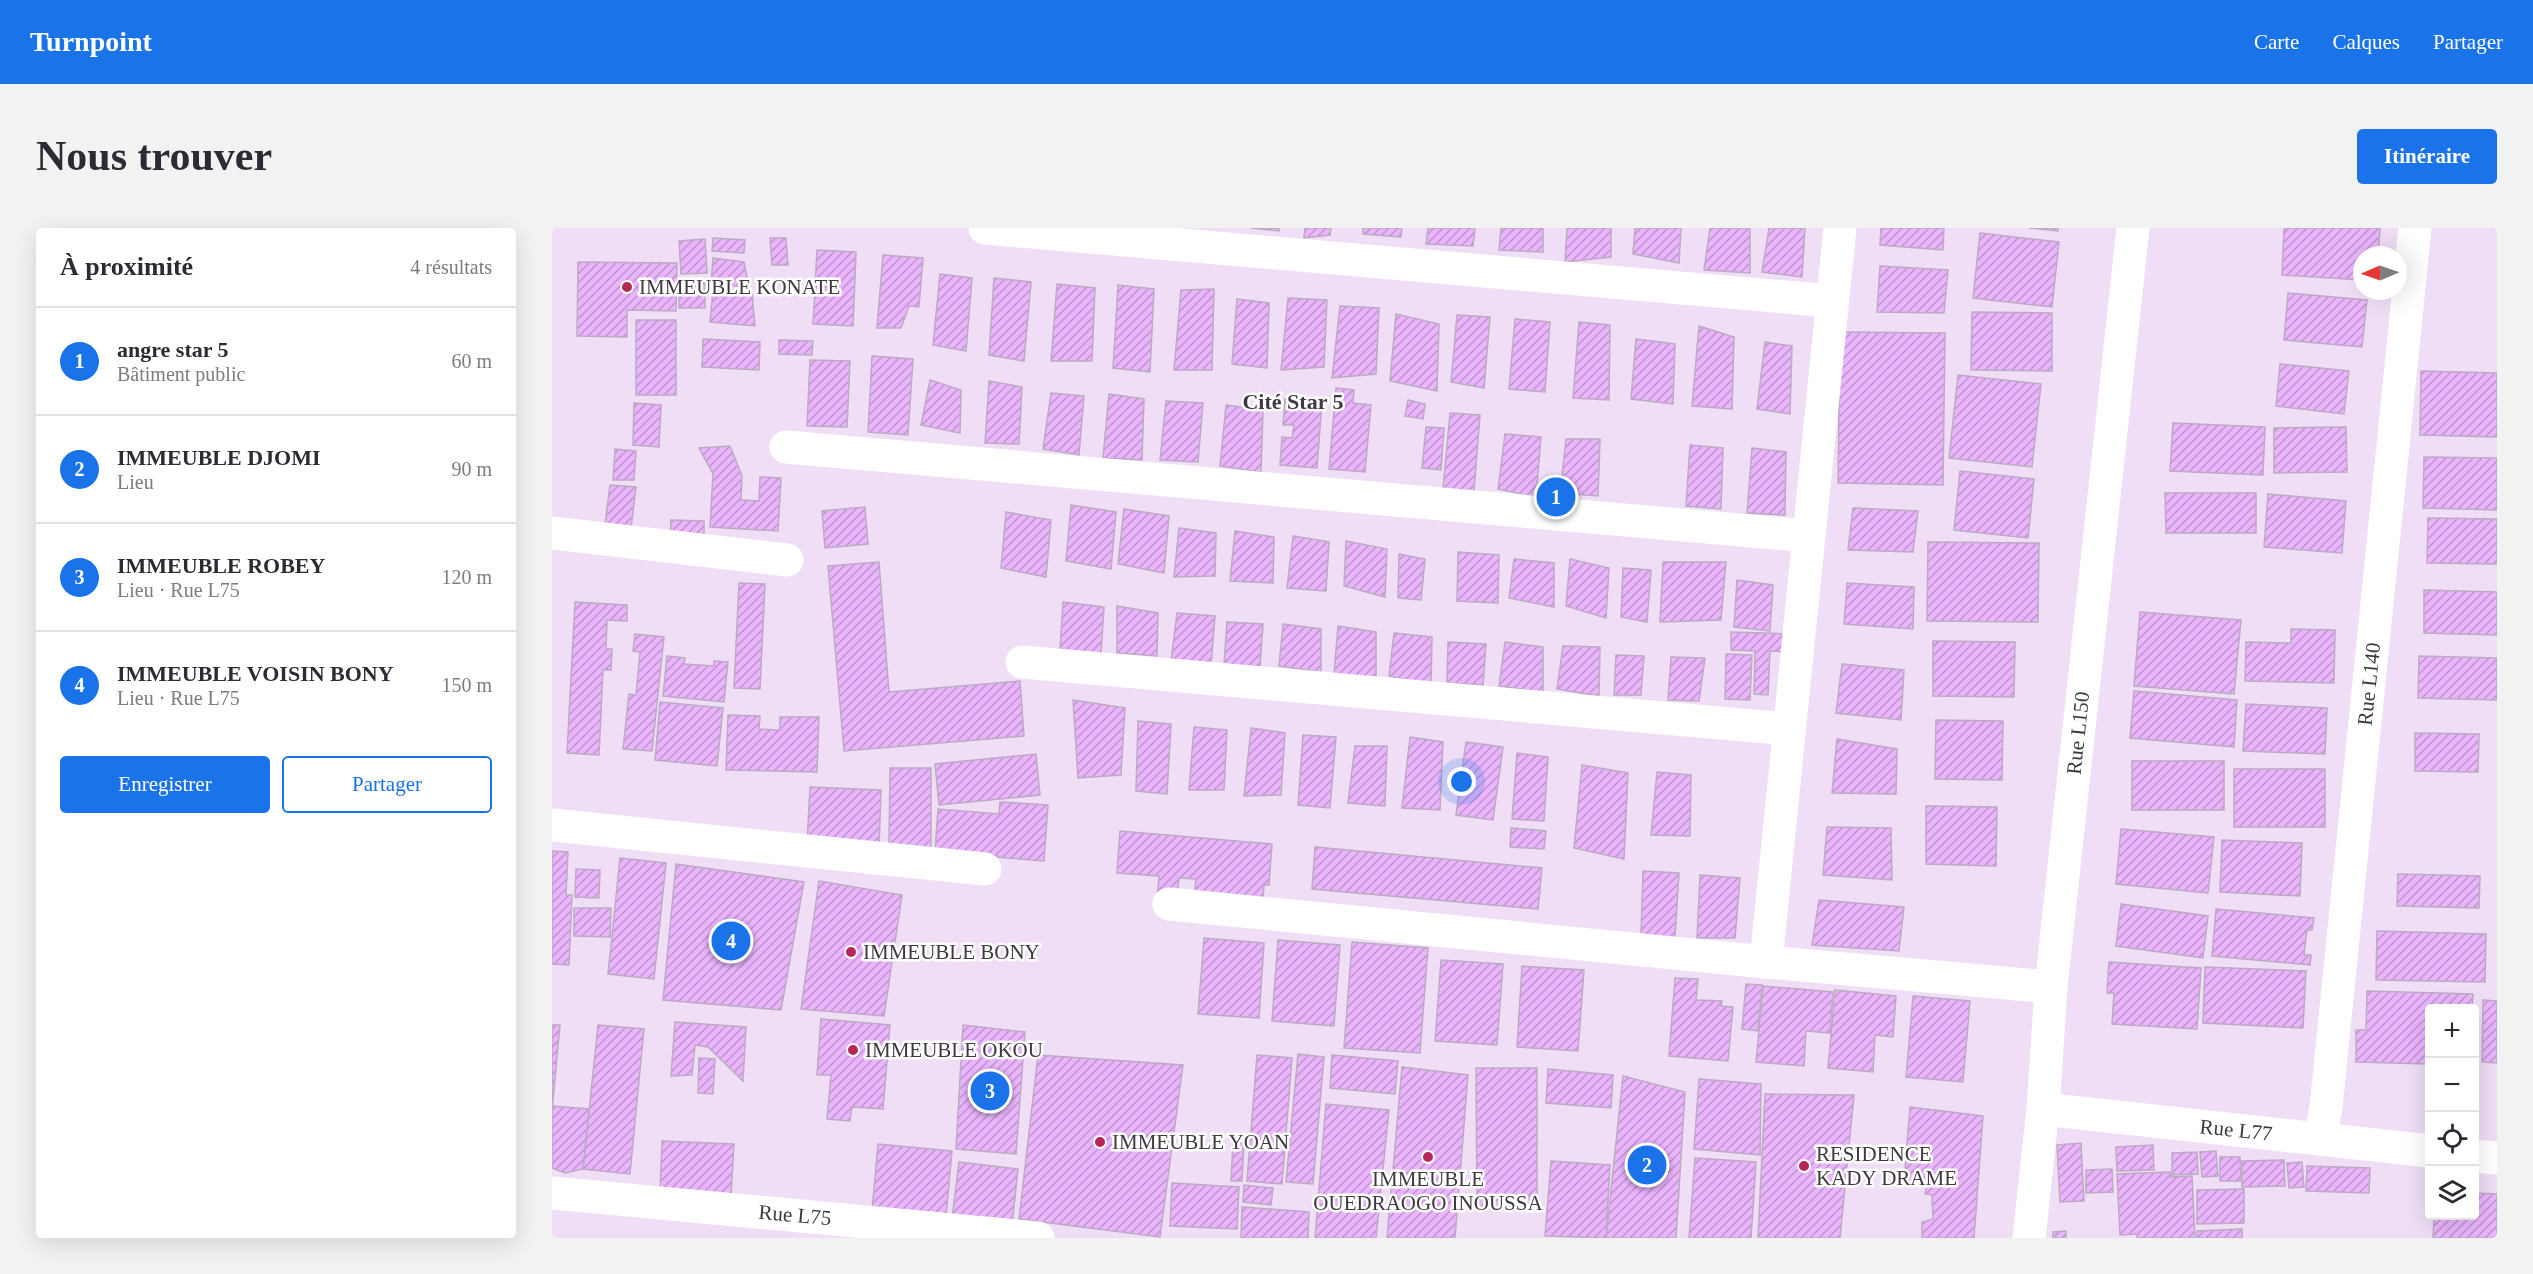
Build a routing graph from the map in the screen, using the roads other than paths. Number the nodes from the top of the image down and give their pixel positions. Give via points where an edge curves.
1 (986, 228) edge
2 (1840, 228) edge
3 (2133, 228) edge
4 (2415, 228) edge
5 (1832, 302) junction
6 (786, 447) dead end
7 (552, 533) edge
8 (1809, 536) junction
9 (787, 560) dead end
10 (1022, 662) dead end
11 (1789, 729) junction
12 (552, 825) edge
13 (985, 869) dead end
14 (1168, 904) dead end
15 (1766, 962) junction
16 (2051, 987) junction
17 (2043, 1109) junction
18 (2320, 1139) junction
19 (2425, 1150) edge
20 (2479, 1156) edge
21 (2497, 1158) edge
22 (552, 1193) edge
23 (1038, 1238) edge
24 (2029, 1238) edge

1 - 5 street
2 - 5 street
3 - 16 street, Rue L150
4 - 18 street, Rue L140
5 - 8 street
6 - 8 street
7 - 9 street
8 - 11 street
10 - 11 street
11 - 15 street
12 - 13 street
14 - 15 street
15 - 16 street
16 - 17 street, Rue L150
17 - 18 street, Rue L77
17 - 24 street, Rue L150
18 - 19 street, Rue L77
20 - 21 street
22 - 23 street, Rue L75

